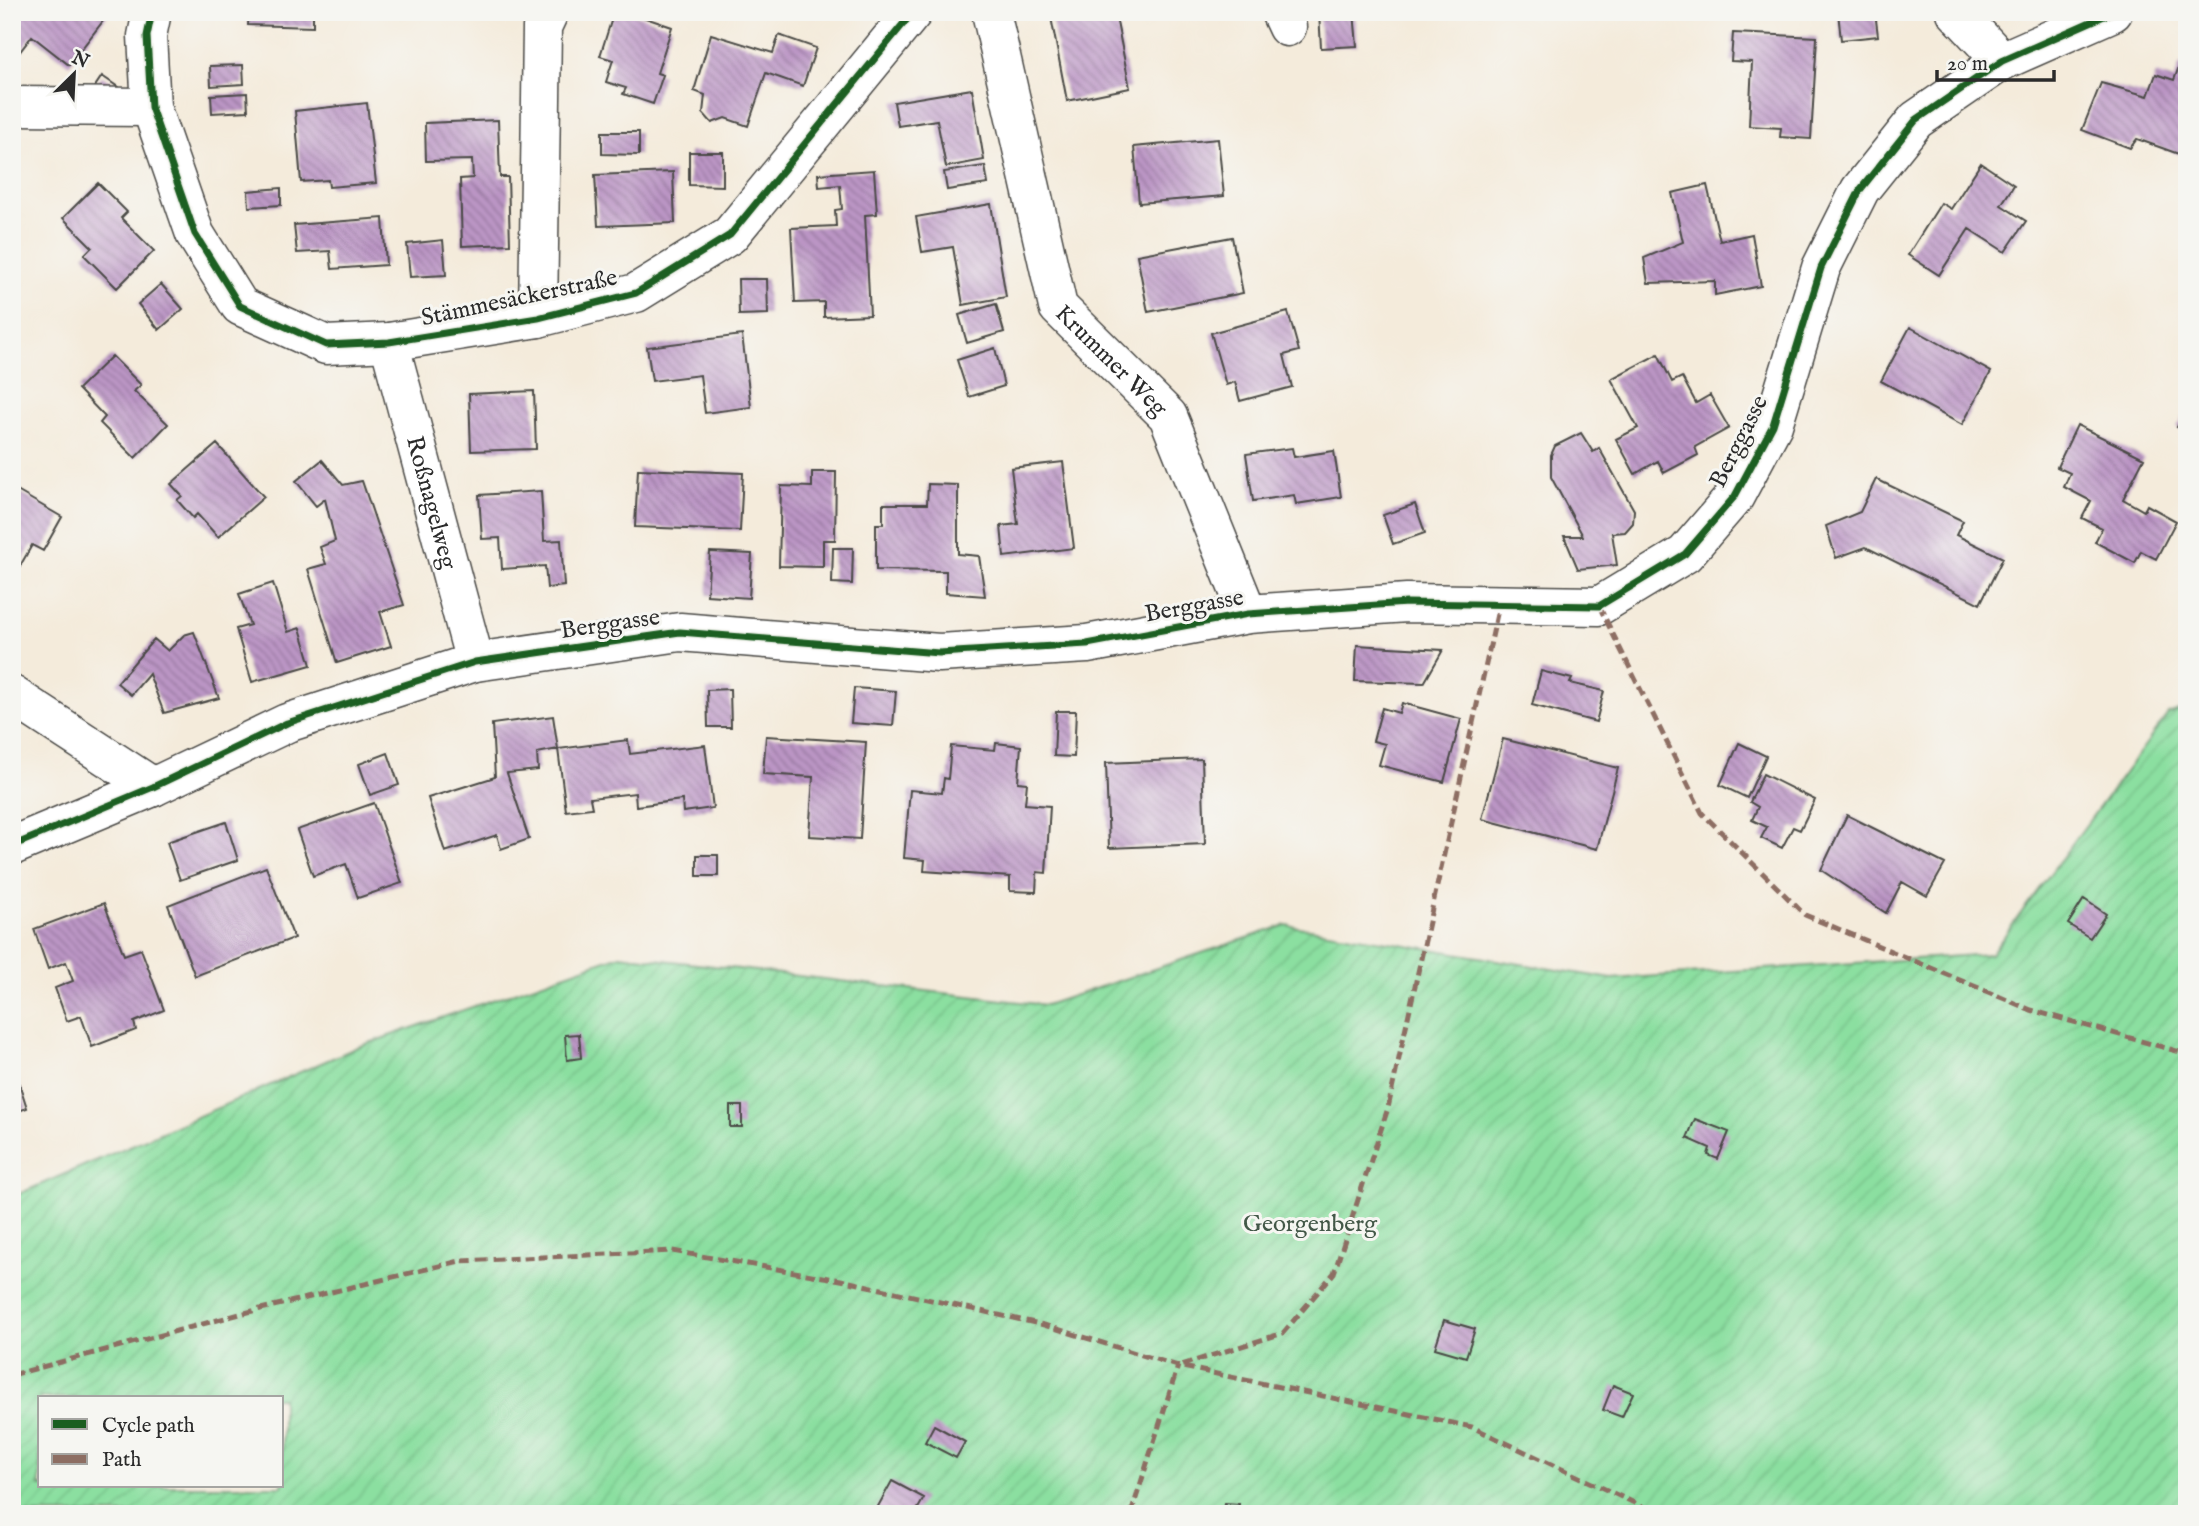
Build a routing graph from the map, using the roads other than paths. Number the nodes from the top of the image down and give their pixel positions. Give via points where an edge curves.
1 (152, 12) edge
2 (549, 12) edge
3 (913, 12) edge
4 (991, 12) edge
5 (1956, 12) edge
6 (2113, 12) edge
7 (2002, 61) junction
8 (12, 106) edge
9 (151, 107) junction
10 (538, 318) junction
11 (389, 342) junction
12 (1248, 614) junction
13 (475, 662) junction
14 (12, 695) edge
15 (153, 787) junction
16 (12, 846) edge

1 - 9 street via 147,36
2 - 10 street via 542,27
3 - 10 street, Stämmesäckerstraße via 730,236 636,292
4 - 12 street, Krummer Weg via 1058,307 1168,416
5 - 7 street
6 - 7 street, Berggasse
7 - 12 street, Berggasse via 1916,120 1860,190 1821,268 1773,425 1735,496 1685,554 1600,606 1406,603
8 - 9 street
9 - 11 street, Stämmesäckerstraße via 195,234 240,306 326,345
10 - 11 street, Stämmesäckerstraße
11 - 13 street, Roßnagelweg
12 - 13 street, Berggasse via 1087,644 939,653 680,632
13 - 15 street, Berggasse via 287,723
14 - 15 street
15 - 16 street, Berggasse

